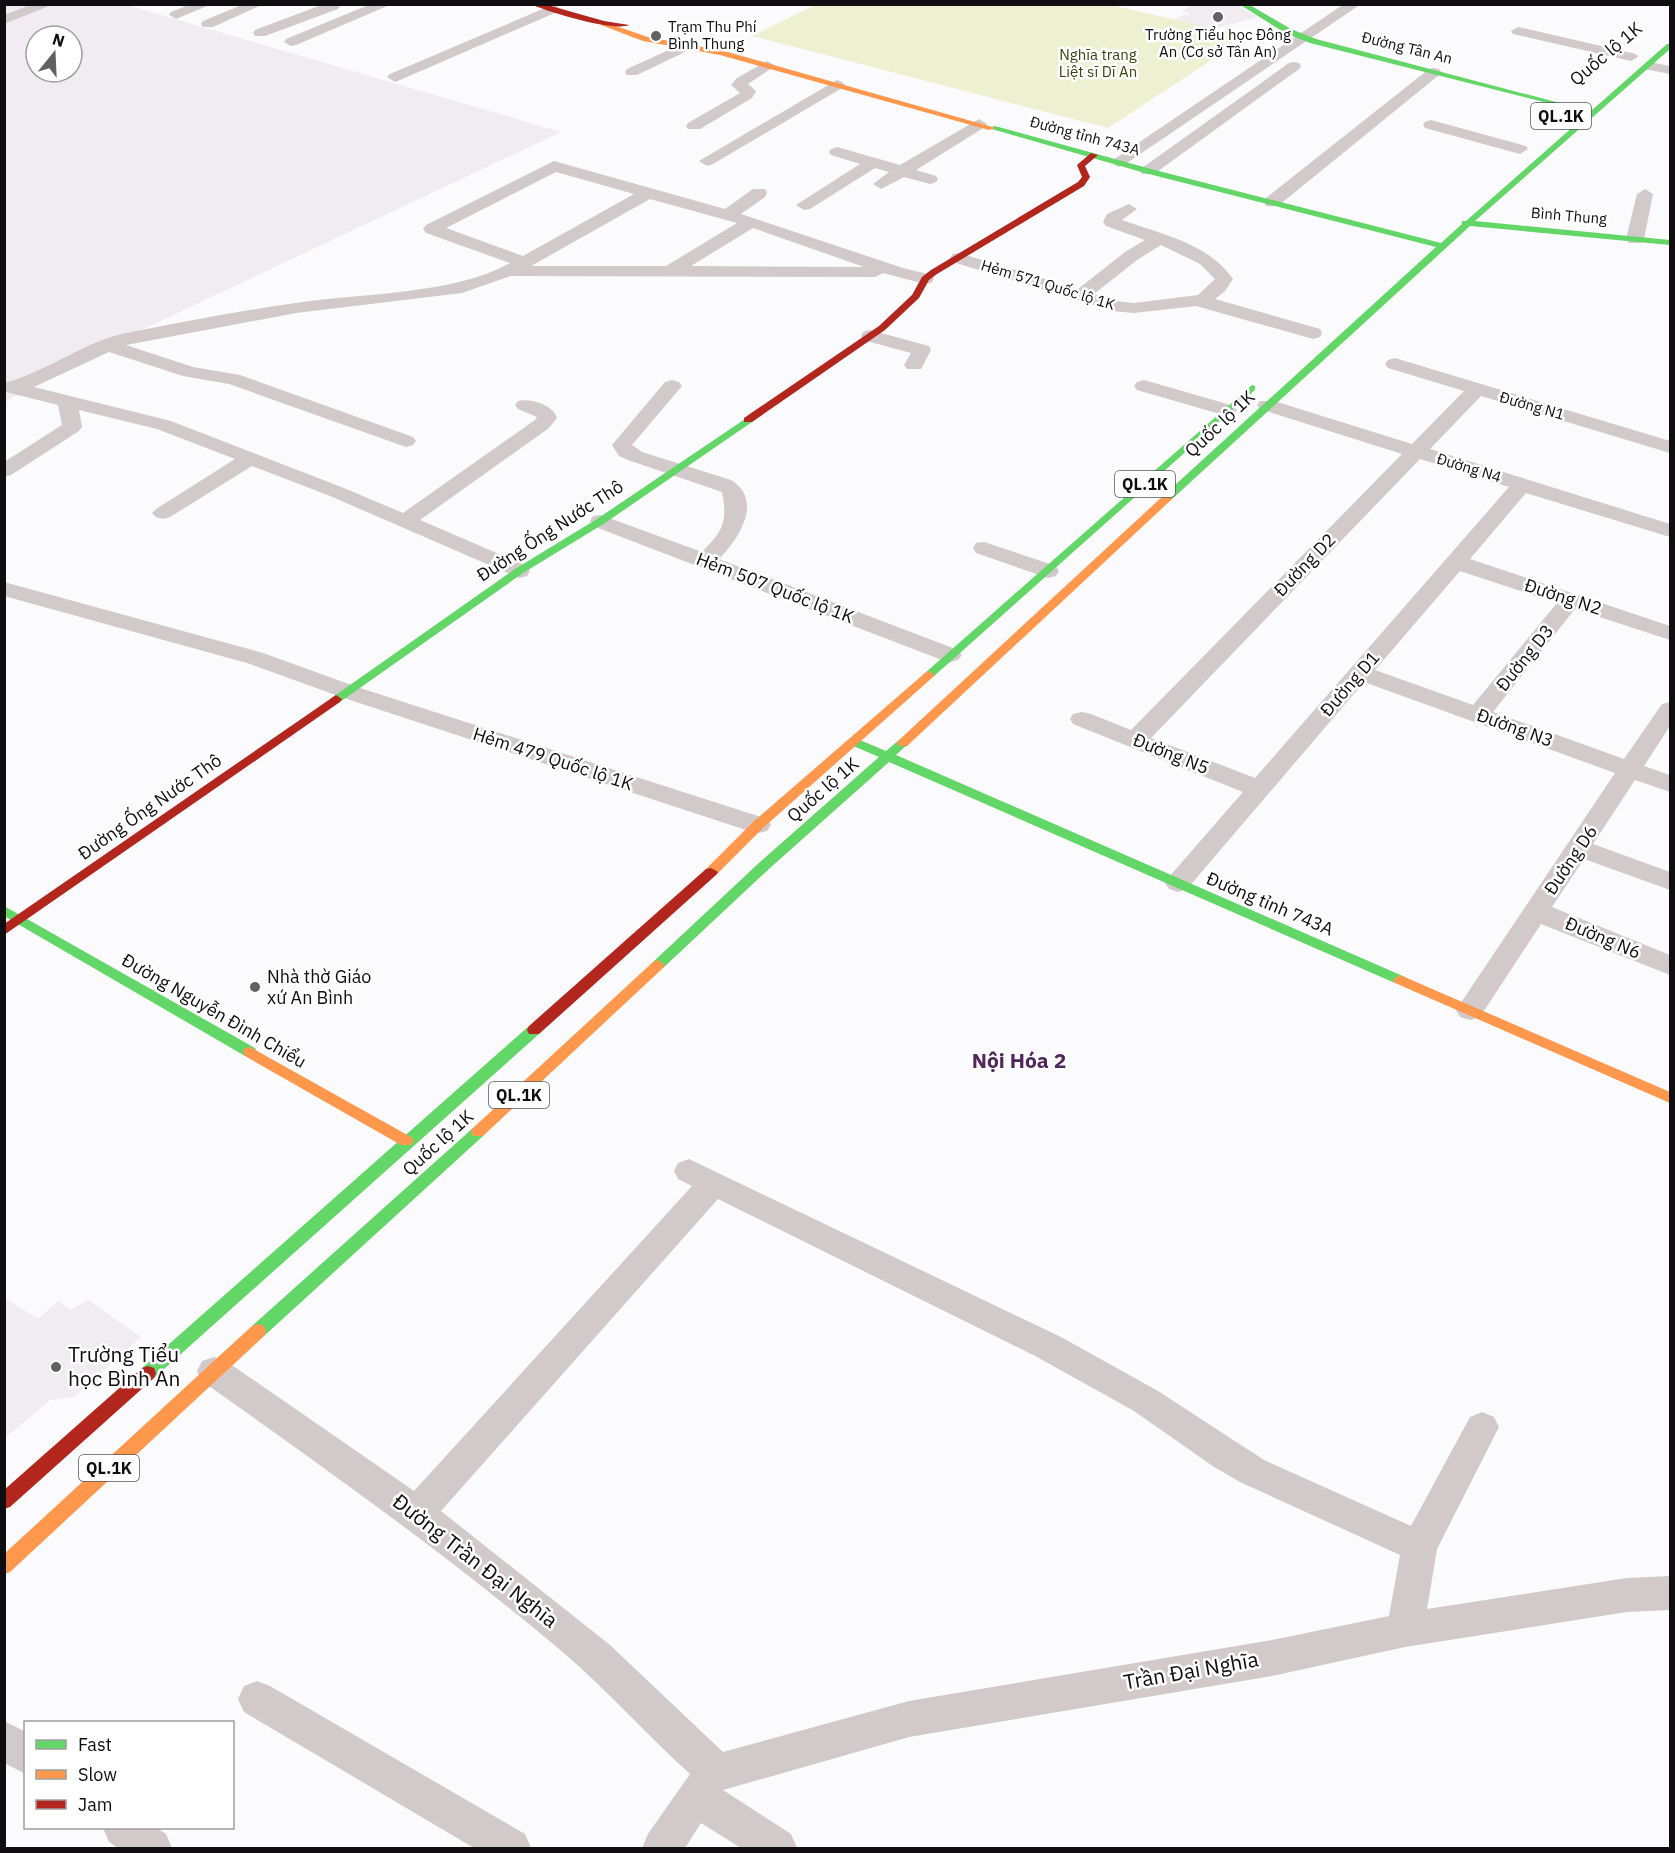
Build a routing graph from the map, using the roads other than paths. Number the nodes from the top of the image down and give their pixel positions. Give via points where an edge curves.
1 (47, 4) edge
2 (205, 4) edge
3 (257, 4) edge
4 (337, 4) edge
5 (385, 4) edge
6 (534, 4) edge
7 (1242, 4) edge
8 (1354, 4) edge
9 (552, 9) junction
10 (176, 15) dead end
11 (4, 20) edge
12 (604, 23) junction
13 (208, 24) dead end
14 (1518, 31) dead end
15 (260, 33) dead end
16 (1304, 38) junction
17 (291, 42) dead end
18 (1324, 44) junction
19 (1671, 46) edge
20 (684, 47) junction
21 (722, 53) junction
22 (1635, 54) joint
23 (767, 65) junction
24 (1649, 66) junction
25 (1671, 70) edge
26 (1614, 71) dead end
27 (632, 72) dead end
28 (1434, 72) junction
29 (394, 77) dead end
30 (837, 85) junction
31 (1575, 104) junction
32 (1195, 111) junction
33 (1593, 113) junction
34 (1221, 118) junction
35 (1554, 121) dead end
36 (774, 122) junction
37 (1178, 123) junction
38 (979, 124) junction
39 (1431, 125) dead end
40 (694, 126) dead end
41 (799, 126) dead end
42 (1206, 129) junction
43 (1524, 146) joint
44 (837, 152) dead end
45 (1094, 155) junction
46 (707, 161) dead end
47 (874, 162) junction
48 (1119, 162) junction
49 (1504, 163) dead end
50 (904, 171) junction
51 (1148, 171) junction
52 (930, 179) dead end
53 (881, 184) dead end
54 (759, 193) dead end
55 (646, 194) junction
56 (1645, 194) dead end
57 (1272, 202) junction
58 (804, 205) dead end
59 (1129, 208) dead end
60 (727, 216) junction
61 (751, 222) junction
62 (1445, 222) dead end
63 (1465, 223) junction
64 (1428, 228) dead end
65 (1417, 239) junction
66 (1635, 239) junction
67 (1157, 240) junction
68 (1671, 243) edge
69 (1442, 246) junction
70 (1400, 255) dead end
71 (959, 258) junction
72 (516, 267) junction
73 (897, 272) junction
74 (667, 273) junction
75 (925, 279) junction
76 (1187, 282) dead end
77 (1081, 296) junction
78 (1202, 301) junction
79 (1165, 304) junction
80 (1314, 332) dead end
81 (870, 336) junction
82 (106, 345) junction
83 (1395, 364) dead end
84 (914, 365) dead end
85 (1262, 380) dead end
86 (9, 386) edge
87 (672, 386) dead end
88 (1144, 386) dead end
89 (1476, 390) junction
90 (68, 403) junction
91 (525, 405) dead end
92 (1267, 405) junction
93 (1227, 411) junction
94 (406, 441) dead end
95 (1671, 447) edge
96 (1416, 452) junction
97 (251, 458) junction
98 (676, 468) junction
99 (4, 471) edge
100 (1522, 485) junction
101 (163, 513) dead end
102 (405, 521) junction
103 (601, 521) junction
104 (1671, 531) edge
105 (984, 548) dead end
106 (705, 561) junction
107 (1456, 562) junction
108 (519, 571) junction
109 (1048, 571) junction
110 (4, 589) edge
111 (1571, 600) junction
112 (1671, 633) edge
113 (950, 655) junction
114 (1360, 673) junction
115 (349, 692) junction
116 (1671, 709) edge
117 (1478, 715) junction
118 (1082, 718) dead end
119 (1135, 740) junction
120 (855, 742) junction
121 (888, 757) junction
122 (1630, 769) junction
123 (1671, 784) edge
124 (1259, 789) junction
125 (758, 825) junction
126 (1579, 848) junction
127 (1671, 881) edge
128 (1178, 883) junction
129 (4, 909) edge
130 (1536, 910) junction
131 (20, 919) junction
132 (4, 931) edge
133 (1671, 966) edge
134 (1470, 1010) junction
135 (1671, 1098) edge
136 (406, 1141) junction
137 (435, 1157) junction
138 (214, 1371) junction
139 (1482, 1427) dead end
140 (4, 1501) edge
141 (416, 1513) junction
142 (1419, 1547) junction
143 (4, 1566) edge
144 (1671, 1593) edge
145 (1405, 1630) junction
146 (257, 1699) dead end
147 (4, 1740) edge
148 (24, 1754) edge
149 (706, 1785) junction
150 (126, 1829) edge
151 (152, 1848) edge
152 (511, 1848) edge
153 (662, 1848) edge
154 (777, 1848) edge

1 - 11 street
2 - 10 street
3 - 13 street
4 - 15 street
5 - 17 street
6 - 9 main road, Đường tỉnh 743A
7 - 16 main road, Đường Tân An
8 - 16 street
9 - 12 main road, Đường tỉnh 743A
9 - 29 street
12 - 20 main road, Đường tỉnh 743A
12 - 21 main road, Đường tỉnh 743A via 683,37
14 - 22 street
16 - 18 main road, Đường Tân An
16 - 32 street
18 - 28 main road, Đường Tân An
18 - 34 street
19 - 24 main road, Quốc lộ 1K / QL.1K
20 - 21 main road, Đường tỉnh 743A
20 - 27 street
21 - 23 main road, Đường tỉnh 743A
22 - 26 main road, Quốc lộ 1K
23 - 30 main road, Đường tỉnh 743A
23 - 40 street via 739,85 748,91 747,95
24 - 25 street
24 - 33 main road, Quốc lộ 1K / QL.1K
28 - 31 main road, Đường Tân An
28 - 57 street
30 - 36 street
30 - 38 main road, Đường tỉnh 743A
31 - 33 main road, Đường Tân An
31 - 35 main road, Quốc lộ 1K / QL.1K
32 - 34 street
32 - 37 street
33 - 63 main road, Quốc lộ 1K / QL.1K
34 - 42 street
36 - 41 street
36 - 46 street
37 - 42 street
37 - 48 street
38 - 45 main road, Đường tỉnh 743A
38 - 50 street
39 - 43 street
42 - 51 street
43 - 49 main road, QL.1K
44 - 47 street
45 - 48 main road, Đường tỉnh 743A
45 - 71 main road, Đường Ống Nước Thô via 1081,165 1086,177 1081,184
47 - 50 street
47 - 58 street
48 - 51 main road, Đường tỉnh 743A
50 - 52 street
50 - 53 street
51 - 57 main road, Đường tỉnh 743A
54 - 60 street
55 - 60 street
55 - 72 street
55 - 72 street via 554,166 432,229
56 - 66 street
57 - 65 main road, Đường tỉnh 743A
59 - 67 street via 1112,222
60 - 61 street
61 - 73 street
61 - 74 street
62 - 63 main road, Bình Thung
63 - 66 main road, Bình Thung
63 - 69 main road, Quốc lộ 1K / QL.1K
64 - 65 main road
65 - 69 main road, Đường tỉnh 743A
65 - 70 main road
66 - 68 main road, Bình Thung
67 - 77 street
67 - 78 street via 1200,256 1217,267 1224,279
69 - 92 main road, Quốc lộ 1K / QL.1K
71 - 75 main road, Đường Ống Nước Thô
71 - 77 street, Hẻm 571 Quốc lộ 1K
72 - 74 street
72 - 82 street via 462,288 296,308
73 - 74 street
73 - 75 street
75 - 81 main road, Đường Ống Nước Thô via 916,296
76 - 79 street
77 - 79 street, Hẻm 571 Quốc lộ 1K via 1121,307
78 - 79 street, Hẻm 571 Quốc lộ 1K
78 - 80 street, Hẻm 571 Quốc lộ 1K
81 - 84 street via 922,350
81 - 98 main road, Đường Ống Nước Thô
82 - 86 street via 43,377
82 - 94 street via 190,372 233,379
83 - 89 street, Đường N1
85 - 93 main road, Quốc lộ 1K / QL.1K
86 - 90 street
87 - 98 street via 622,445 635,456
88 - 93 street
89 - 95 street, Đường N1
89 - 96 street, Đường D2
90 - 97 street via 164,425
90 - 99 street via 72,427
91 - 102 street via 547,418
92 - 96 street, Đường N4
92 - 121 main road, Quốc lộ 1K / QL.1K
93 - 109 main road, Quốc lộ 1K / QL.1K
96 - 100 street, Đường N4
96 - 119 street, Đường D2
97 - 101 street
97 - 102 street
98 - 103 main road, Đường Ống Nước Thô
98 - 106 street via 732,489 736,518 733,532
100 - 104 street, Đường N4
100 - 107 street, Đường D1
102 - 108 street
103 - 106 street, Hẻm 507 Quốc lộ 1K
103 - 108 main road, Đường Ống Nước Thô
105 - 109 street
106 - 113 street, Hẻm 507 Quốc lộ 1K
107 - 111 street, Đường N2
107 - 114 street, Đường D1
108 - 115 main road, Đường Ống Nước Thô
109 - 113 main road, Quốc lộ 1K / QL.1K
110 - 115 street, Hẻm 479 Quốc lộ 1K via 255,658
111 - 112 street, Đường N2
111 - 117 street, Đường D3
113 - 120 main road, Quốc lộ 1K / QL.1K
114 - 117 street, Đường N3
114 - 124 street, Đường D1
115 - 125 street, Hẻm 479 Quốc lộ 1K
115 - 131 main road, Đường Ống Nước Thô
116 - 122 street, Đường D6
117 - 122 street, Đường N3
118 - 119 street, Đường N5
119 - 124 street, Đường N5
120 - 121 main road, Đường tỉnh 743A
120 - 125 main road, Quốc lộ 1K / QL.1K
121 - 128 main road, Đường tỉnh 743A
121 - 137 main road, Quốc lộ 1K / QL.1K via 765,865 531,1084
122 - 123 street, Đường N3
122 - 126 street, Đường D6
124 - 128 street, Đường D1
125 - 136 main road, Quốc lộ 1K / QL.1K via 723,861
126 - 127 street
126 - 130 street, Đường D6
128 - 134 main road, Đường tỉnh 743A
129 - 131 main road, Đường Nguyễn Đình Chiểu
130 - 133 street, Đường N6
130 - 134 street, Đường D6
131 - 132 main road, Đường Ống Nước Thô
131 - 136 main road, Đường Nguyễn Đình Chiểu
134 - 135 main road, Đường tỉnh 743A
136 - 137 main road, Đường Nguyễn Đình Chiểu
136 - 140 main road, Quốc lộ 1K / QL.1K
137 - 138 main road, Quốc lộ 1K / QL.1K
138 - 141 street, Đường Trần Đại Nghĩa
138 - 143 main road, Quốc lộ 1K / QL.1K
139 - 142 street
141 - 142 street via 701,1177 1049,1347 1146,1401 1252,1471
141 - 149 street, Đường Trần Đại Nghĩa via 637,1693 671,1732
142 - 145 street
144 - 145 street, Trần Đại Nghĩa via 1627,1595
145 - 149 street, Trần Đại Nghĩa via 1272,1658 909,1719
146 - 152 street
147 - 148 street
149 - 153 street
149 - 154 street, Đường Trần Đại Nghĩa
150 - 151 street

